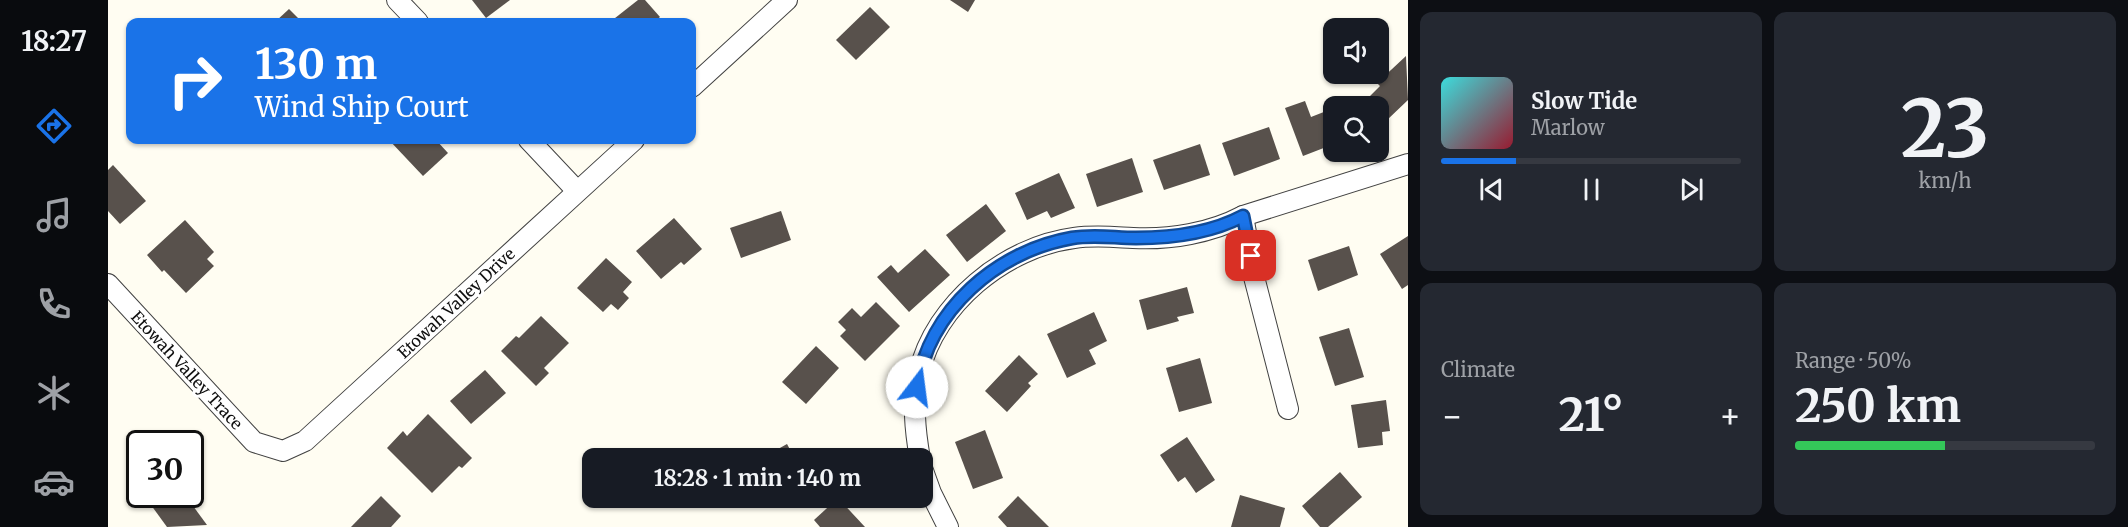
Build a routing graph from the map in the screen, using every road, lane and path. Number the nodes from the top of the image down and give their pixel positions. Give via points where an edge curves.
1 (397, 0) edge
2 (787, 0) edge
3 (414, 18) edge
4 (696, 83) edge
5 (533, 144) edge
6 (630, 144) edge
7 (1408, 164) edge
8 (577, 191) junction
9 (1243, 216) junction
10 (108, 284) edge
11 (1288, 409) dead end
12 (271, 447) joint
13 (918, 448) edge
14 (933, 497) edge
15 (948, 527) edge

1 - 3 street
2 - 4 street
5 - 8 street
6 - 8 street, Etowah Valley Drive
7 - 9 street
8 - 12 street, Etowah Valley Drive via 305,441 283,451
9 - 11 street via 1254,277
9 - 13 street via 1226,225 1165,237 1073,238 1043,245 989,273 965,293 930,343 919,372 914,402
10 - 12 street, Etowah Valley Trace via 254,442
14 - 15 street

